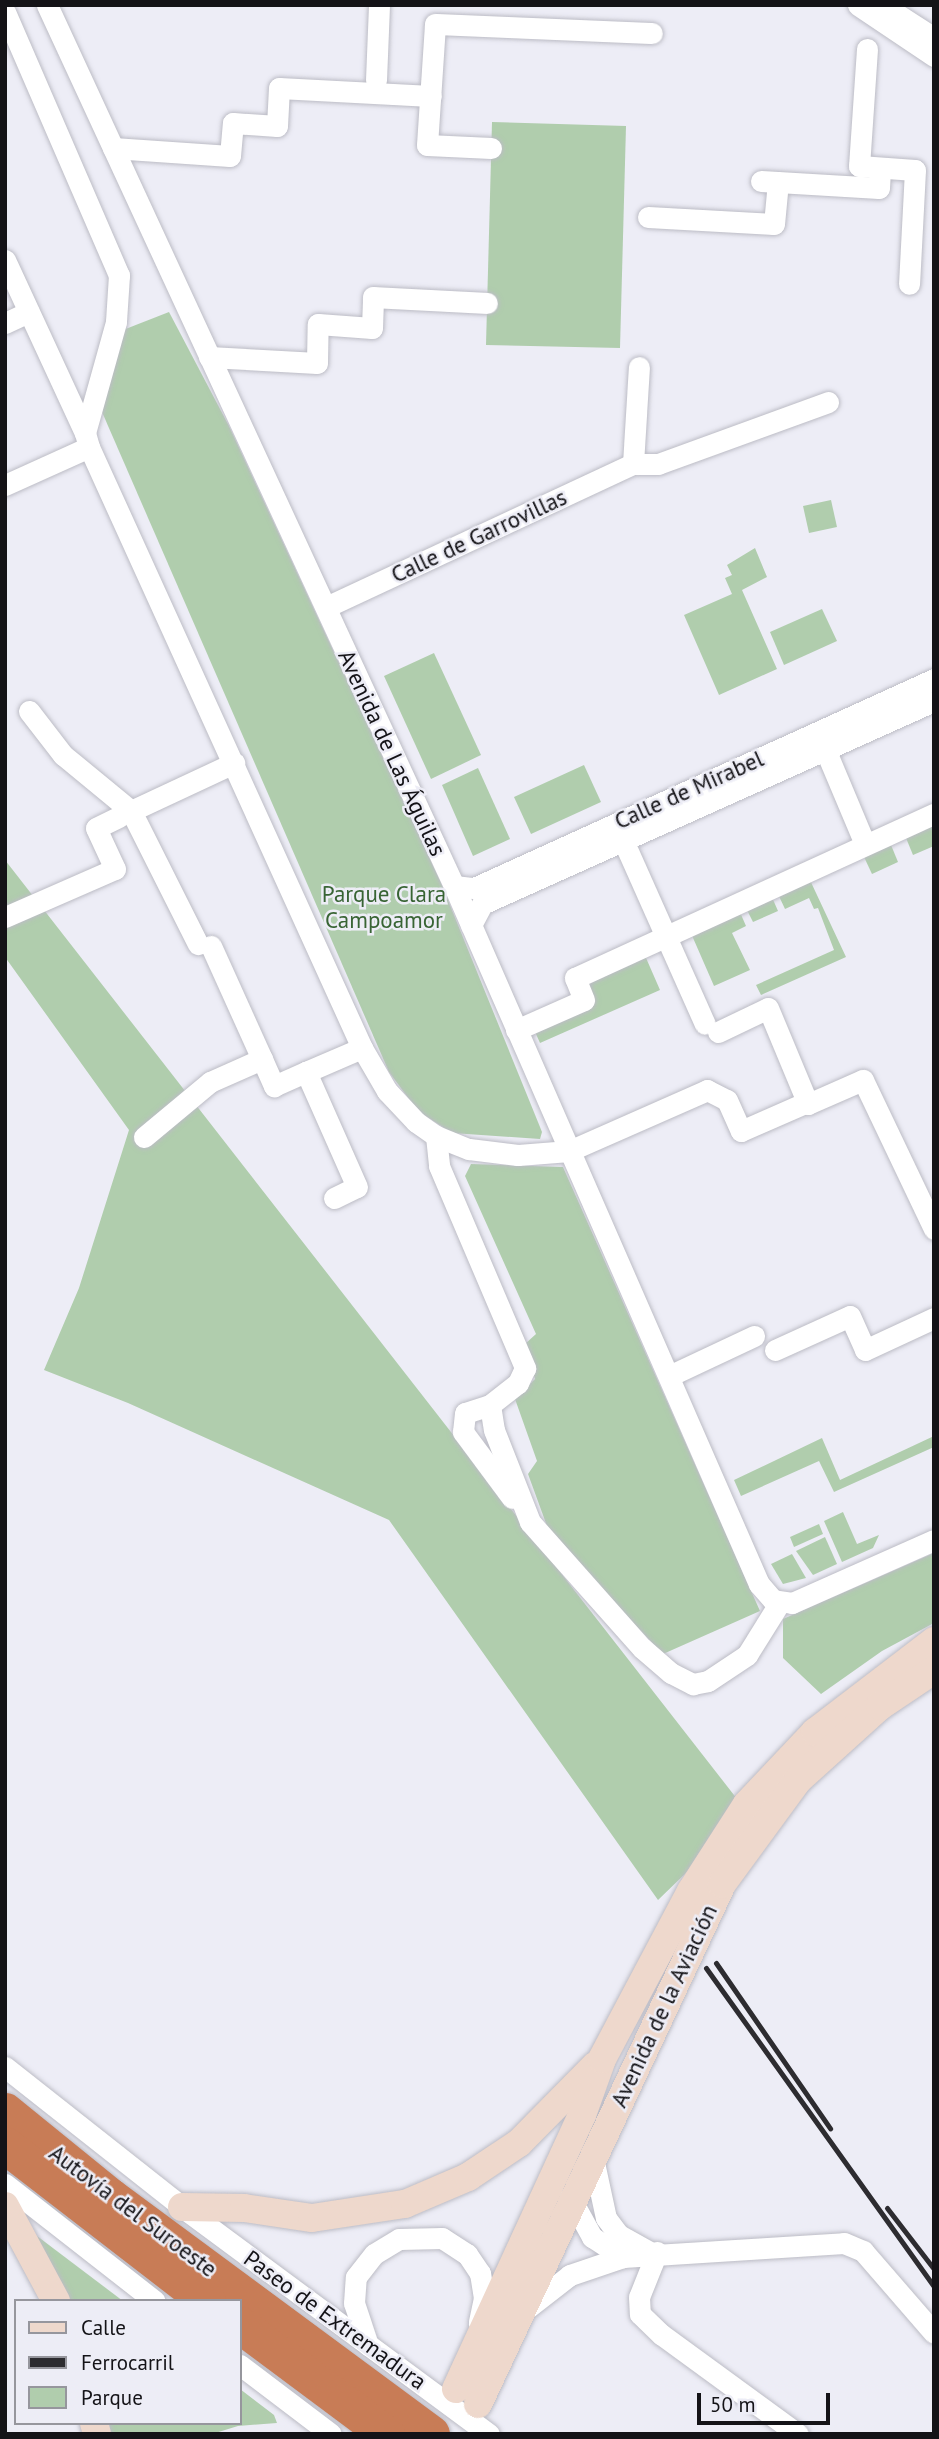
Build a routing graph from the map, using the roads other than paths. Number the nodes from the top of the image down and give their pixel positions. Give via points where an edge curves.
1 (47, 5) edge
2 (379, 5) edge
3 (858, 5) edge
4 (883, 5) edge
5 (5, 12) edge
6 (652, 33) dead end
7 (934, 38) edge
8 (867, 49) dead end
9 (934, 56) edge
10 (376, 80) dead end
11 (430, 96) junction
12 (113, 148) junction
13 (491, 148) dead end
14 (880, 168) junction
15 (924, 171) edge
16 (648, 217) dead end
17 (5, 260) edge
18 (909, 284) dead end
19 (487, 303) dead end
20 (29, 312) junction
21 (5, 323) edge
22 (209, 357) junction
23 (639, 367) dead end
24 (828, 401) dead end
25 (87, 440) junction
26 (633, 464) junction
27 (5, 485) edge
28 (326, 607) junction
29 (931, 696) edge
30 (29, 711) dead end
31 (825, 750) junction
32 (234, 763) junction
33 (125, 814) junction
34 (934, 814) edge
35 (623, 840) junction
36 (864, 841) junction
37 (454, 886) junction
38 (5, 917) edge
39 (471, 925) junction
40 (666, 937) junction
41 (516, 1030) junction
42 (362, 1048) junction
43 (262, 1059) junction
44 (306, 1072) junction
45 (808, 1103) junction
46 (436, 1136) junction
47 (144, 1137) dead end
48 (569, 1151) junction
49 (334, 1198) dead end
50 (934, 1229) edge
51 (934, 1318) edge
52 (754, 1336) dead end
53 (775, 1350) dead end
54 (669, 1376) junction
55 (489, 1405) junction
56 (530, 1522) junction
57 (934, 1540) edge
58 (786, 1603) junction
59 (934, 1641) edge
60 (934, 1670) edge
61 (602, 2059) junction
62 (5, 2067) edge
63 (5, 2111) edge
64 (5, 2145) edge
65 (564, 2153) junction
66 (593, 2156) junction
67 (5, 2184) edge
68 (572, 2205) junction
69 (5, 2206) edge
70 (182, 2207) junction
71 (655, 2253) junction
72 (623, 2257) junction
73 (55, 2299) edge
74 (152, 2299) edge
75 (204, 2299) edge
76 (521, 2314) junction
77 (242, 2326) edge
78 (934, 2333) edge
79 (368, 2345) junction
80 (473, 2348) junction
81 (242, 2367) edge
82 (331, 2434) edge
83 (386, 2434) edge
84 (431, 2434) edge
85 (489, 2434) edge
86 (798, 2434) edge

1 - 12 street, Avenida de Las Águilas
2 - 10 street
3 - 9 street
4 - 7 street
5 - 25 street via 119,275 116,322
6 - 11 street via 435,24
8 - 14 street via 859,166
11 - 12 street via 279,88 277,126 233,123 230,156
11 - 13 street via 427,145
12 - 22 street, Avenida de Las Águilas
14 - 15 street
14 - 16 street via 879,188 769,181 774,224
15 - 18 street
17 - 20 street
19 - 22 street via 373,297 372,328 318,324 317,363
20 - 21 street
20 - 25 street
22 - 28 street, Avenida de Las Águilas
23 - 26 street
24 - 26 street, Calle de Garrovillas via 658,464
25 - 27 street
25 - 32 street
26 - 28 street, Calle de Garrovillas
28 - 37 street, Avenida de Las Águilas
29 - 31 street, Calle de Mirabel
29 - 37 street, Calle de Mirabel via 474,888
30 - 33 street via 63,755
31 - 35 street, Calle de Mirabel
31 - 36 street
32 - 33 street
32 - 42 street
33 - 38 street via 96,828 115,869
33 - 43 street via 205,945
34 - 36 street
35 - 39 street, Calle de Mirabel via 482,904
35 - 40 street, Calle de Mirabel
36 - 40 street
37 - 39 street, Avenida de Las Águilas
39 - 41 street, Avenida de Las Águilas
40 - 41 street via 575,978 584,1000
40 - 45 street, Calle de Mirabel via 711,1028 768,1008
41 - 48 street, Avenida de Las Águilas
42 - 44 street
42 - 46 street via 402,1110
43 - 44 street via 274,1086
43 - 47 street via 210,1082
44 - 49 street via 357,1187
45 - 48 street via 741,1132 727,1100 706,1090
45 - 50 street via 863,1080
46 - 48 street via 488,1153
46 - 55 street via 439,1166 525,1368 519,1383
48 - 54 street, Avenida de Las Águilas
51 - 53 street via 865,1350 850,1316
52 - 54 street
54 - 58 street, Avenida de Las Águilas via 759,1584 768,1597
55 - 56 street via 494,1430
55 - 56 street via 465,1413 463,1432
56 - 58 street via 642,1648 692,1684 708,1681 747,1655
57 - 58 street
59 - 61 main road, Avenida de la Aviación via 815,1732 747,1804 691,1891
60 - 66 main road, Avenida de la Aviación via 880,1706 798,1780 722,1884
61 - 65 main road, Avenida de la Aviación
61 - 70 main road via 519,2143 468,2177 405,2204 312,2218 244,2208
62 - 70 street, Paseo de Extremadura
63 - 84 highway, Autovía del Suroeste via 111,2197
64 - 75 highway, Autovía del Suroeste
65 - 68 street
65 - 80 main road, Avenida de la Aviación
66 - 68 main road, Avenida de la Aviación
66 - 71 street via 606,2218 620,2235
67 - 74 street
68 - 72 street via 592,2237
68 - 76 main road, Avenida de la Aviación
69 - 73 main road
70 - 79 street, Paseo de Extremadura
71 - 72 street
71 - 78 street via 844,2243 863,2251
71 - 86 street via 639,2297 640,2314
72 - 76 street via 570,2275
76 - 80 main road, Avenida de la Aviación via 467,2396
77 - 83 highway
79 - 80 street, Avenida de la Aviación via 355,2303 356,2277 374,2254 398,2239 422,2235 442,2238 467,2254 480,2273 484,2298
79 - 85 street, Paseo de Extremadura
81 - 82 street

